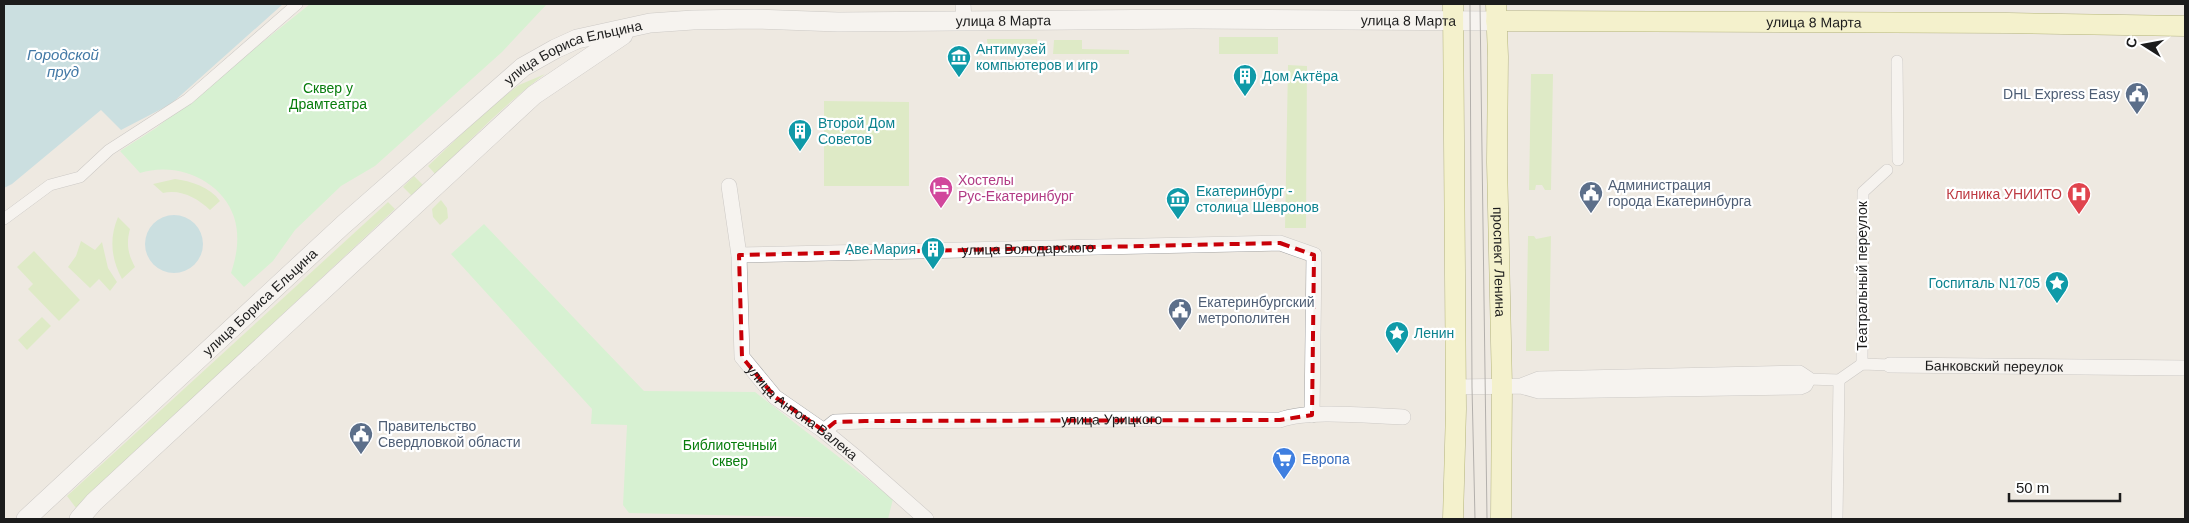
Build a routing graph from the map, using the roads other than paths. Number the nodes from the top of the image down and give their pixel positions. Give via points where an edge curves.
1 (297, 4) edge
2 (963, 12) edge
3 (1454, 12) edge
4 (1496, 12) edge
5 (2185, 26) edge
6 (632, 28) junction
7 (1897, 61) dead end
8 (1898, 160) dead end
9 (1887, 170) dead end
10 (729, 186) dead end
11 (4, 219) edge
12 (739, 255) junction
13 (1862, 364) junction
14 (1890, 365) joint
15 (2185, 368) edge
16 (1808, 379) joint
17 (1839, 380) junction
18 (1512, 386) junction
19 (1456, 387) junction
20 (1312, 415) junction
21 (1403, 417) dead end
22 (824, 431) junction
23 (32, 517) edge
24 (920, 518) edge
25 (79, 519) edge
26 (1453, 519) edge
27 (1501, 519) edge
28 (1837, 519) edge

1 - 11 street via 188,99 109,150 80,177 50,185
2 - 3 street, улица 8 Марта via 1193,19
2 - 6 street, улица 8 Марта via 693,20 650,23
3 - 4 street, улица 8 Марта
3 - 19 main road
4 - 5 main road, улица 8 Марта
4 - 18 main road, проспект Ленина via 1497,162
6 - 23 street, улица Бориса Ельцина via 578,39 523,67 343,225
6 - 25 street, улица Бориса Ельцина via 534,95
7 - 8 street
9 - 13 street, Театральный переулок via 1862,192
10 - 12 street, улица Антона Валека
12 - 20 street, улица Володарского via 1280,243 1314,256
12 - 22 street, улица Антона Валека via 742,357 774,397
13 - 14 street, Банковский переулок
13 - 17 street
14 - 15 street, Банковский переулок
16 - 17 street
16 - 18 street via 1800,387 1539,391
17 - 28 street
18 - 19 street
18 - 27 main road, проспект Ленина
19 - 26 main road
20 - 21 street, улица Урицкого
20 - 22 street, улица Урицкого via 1292,415 1280,420 865,421 835,422
22 - 24 street, улица Антона Валека

